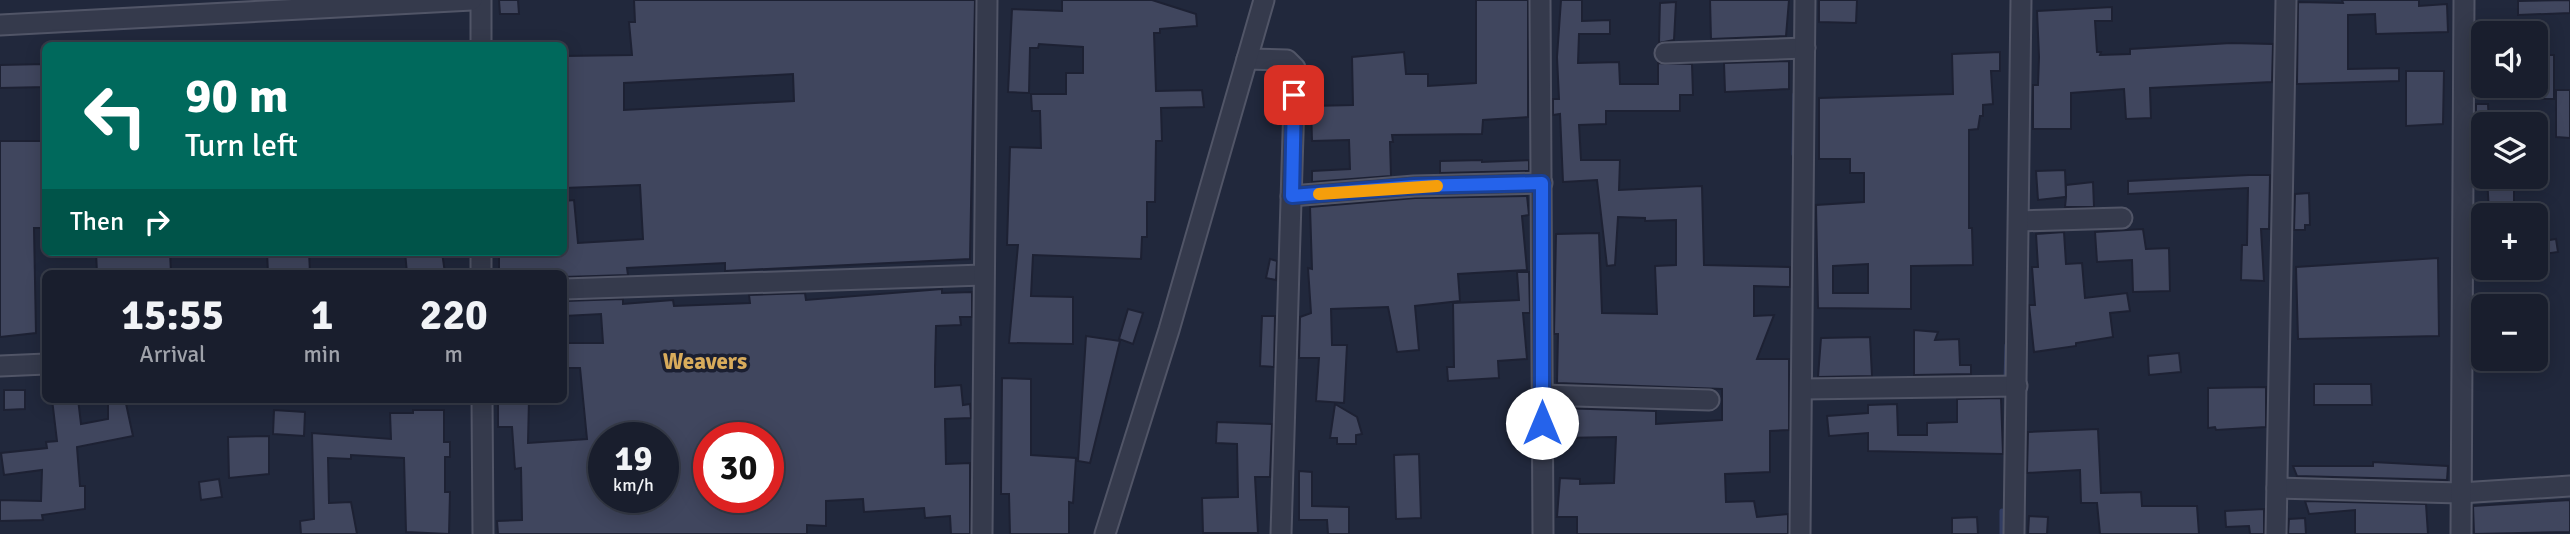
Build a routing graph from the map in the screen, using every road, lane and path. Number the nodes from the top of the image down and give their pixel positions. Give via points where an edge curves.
1 (471, 0) edge
2 (481, 0) edge
3 (986, 0) edge
4 (1264, 0) edge
5 (1540, 0) edge
6 (1805, 0) edge
7 (2021, 0) edge
8 (2286, 0) edge
9 (2463, 0) edge
10 (0, 25) edge
11 (481, 42) edge
12 (1805, 48) junction
13 (1665, 53) dead end
14 (1247, 59) junction
15 (1542, 183) junction
16 (1292, 196) junction
17 (2122, 218) dead end
18 (2019, 221) junction
19 (983, 275) junction
20 (567, 289) edge
21 (42, 364) edge
22 (0, 366) edge
23 (2017, 386) junction
24 (1803, 389) junction
25 (1542, 395) junction
26 (1709, 400) dead end
27 (482, 403) edge
28 (2570, 486) edge
29 (2277, 488) junction
30 (2460, 493) junction
31 (483, 534) edge
32 (982, 534) edge
33 (1105, 534) edge
34 (1281, 534) edge
35 (1543, 534) edge
36 (1800, 534) edge
37 (2014, 534) edge
38 (2276, 534) edge
39 (2461, 534) edge

1 - 10 street
2 - 11 street
3 - 19 street
4 - 14 street
5 - 15 street
6 - 12 street
7 - 18 street
8 - 29 street
9 - 30 street
12 - 13 street
12 - 24 street
14 - 16 street via 1294,64
14 - 33 street
15 - 16 street via 1414,186
15 - 25 street
16 - 34 street
17 - 18 street
18 - 23 street
19 - 20 street
19 - 32 street
21 - 22 street
23 - 24 street
23 - 37 street
24 - 36 street
25 - 26 street
25 - 35 street
27 - 31 street
28 - 30 street
29 - 30 street
29 - 38 street
30 - 39 street

